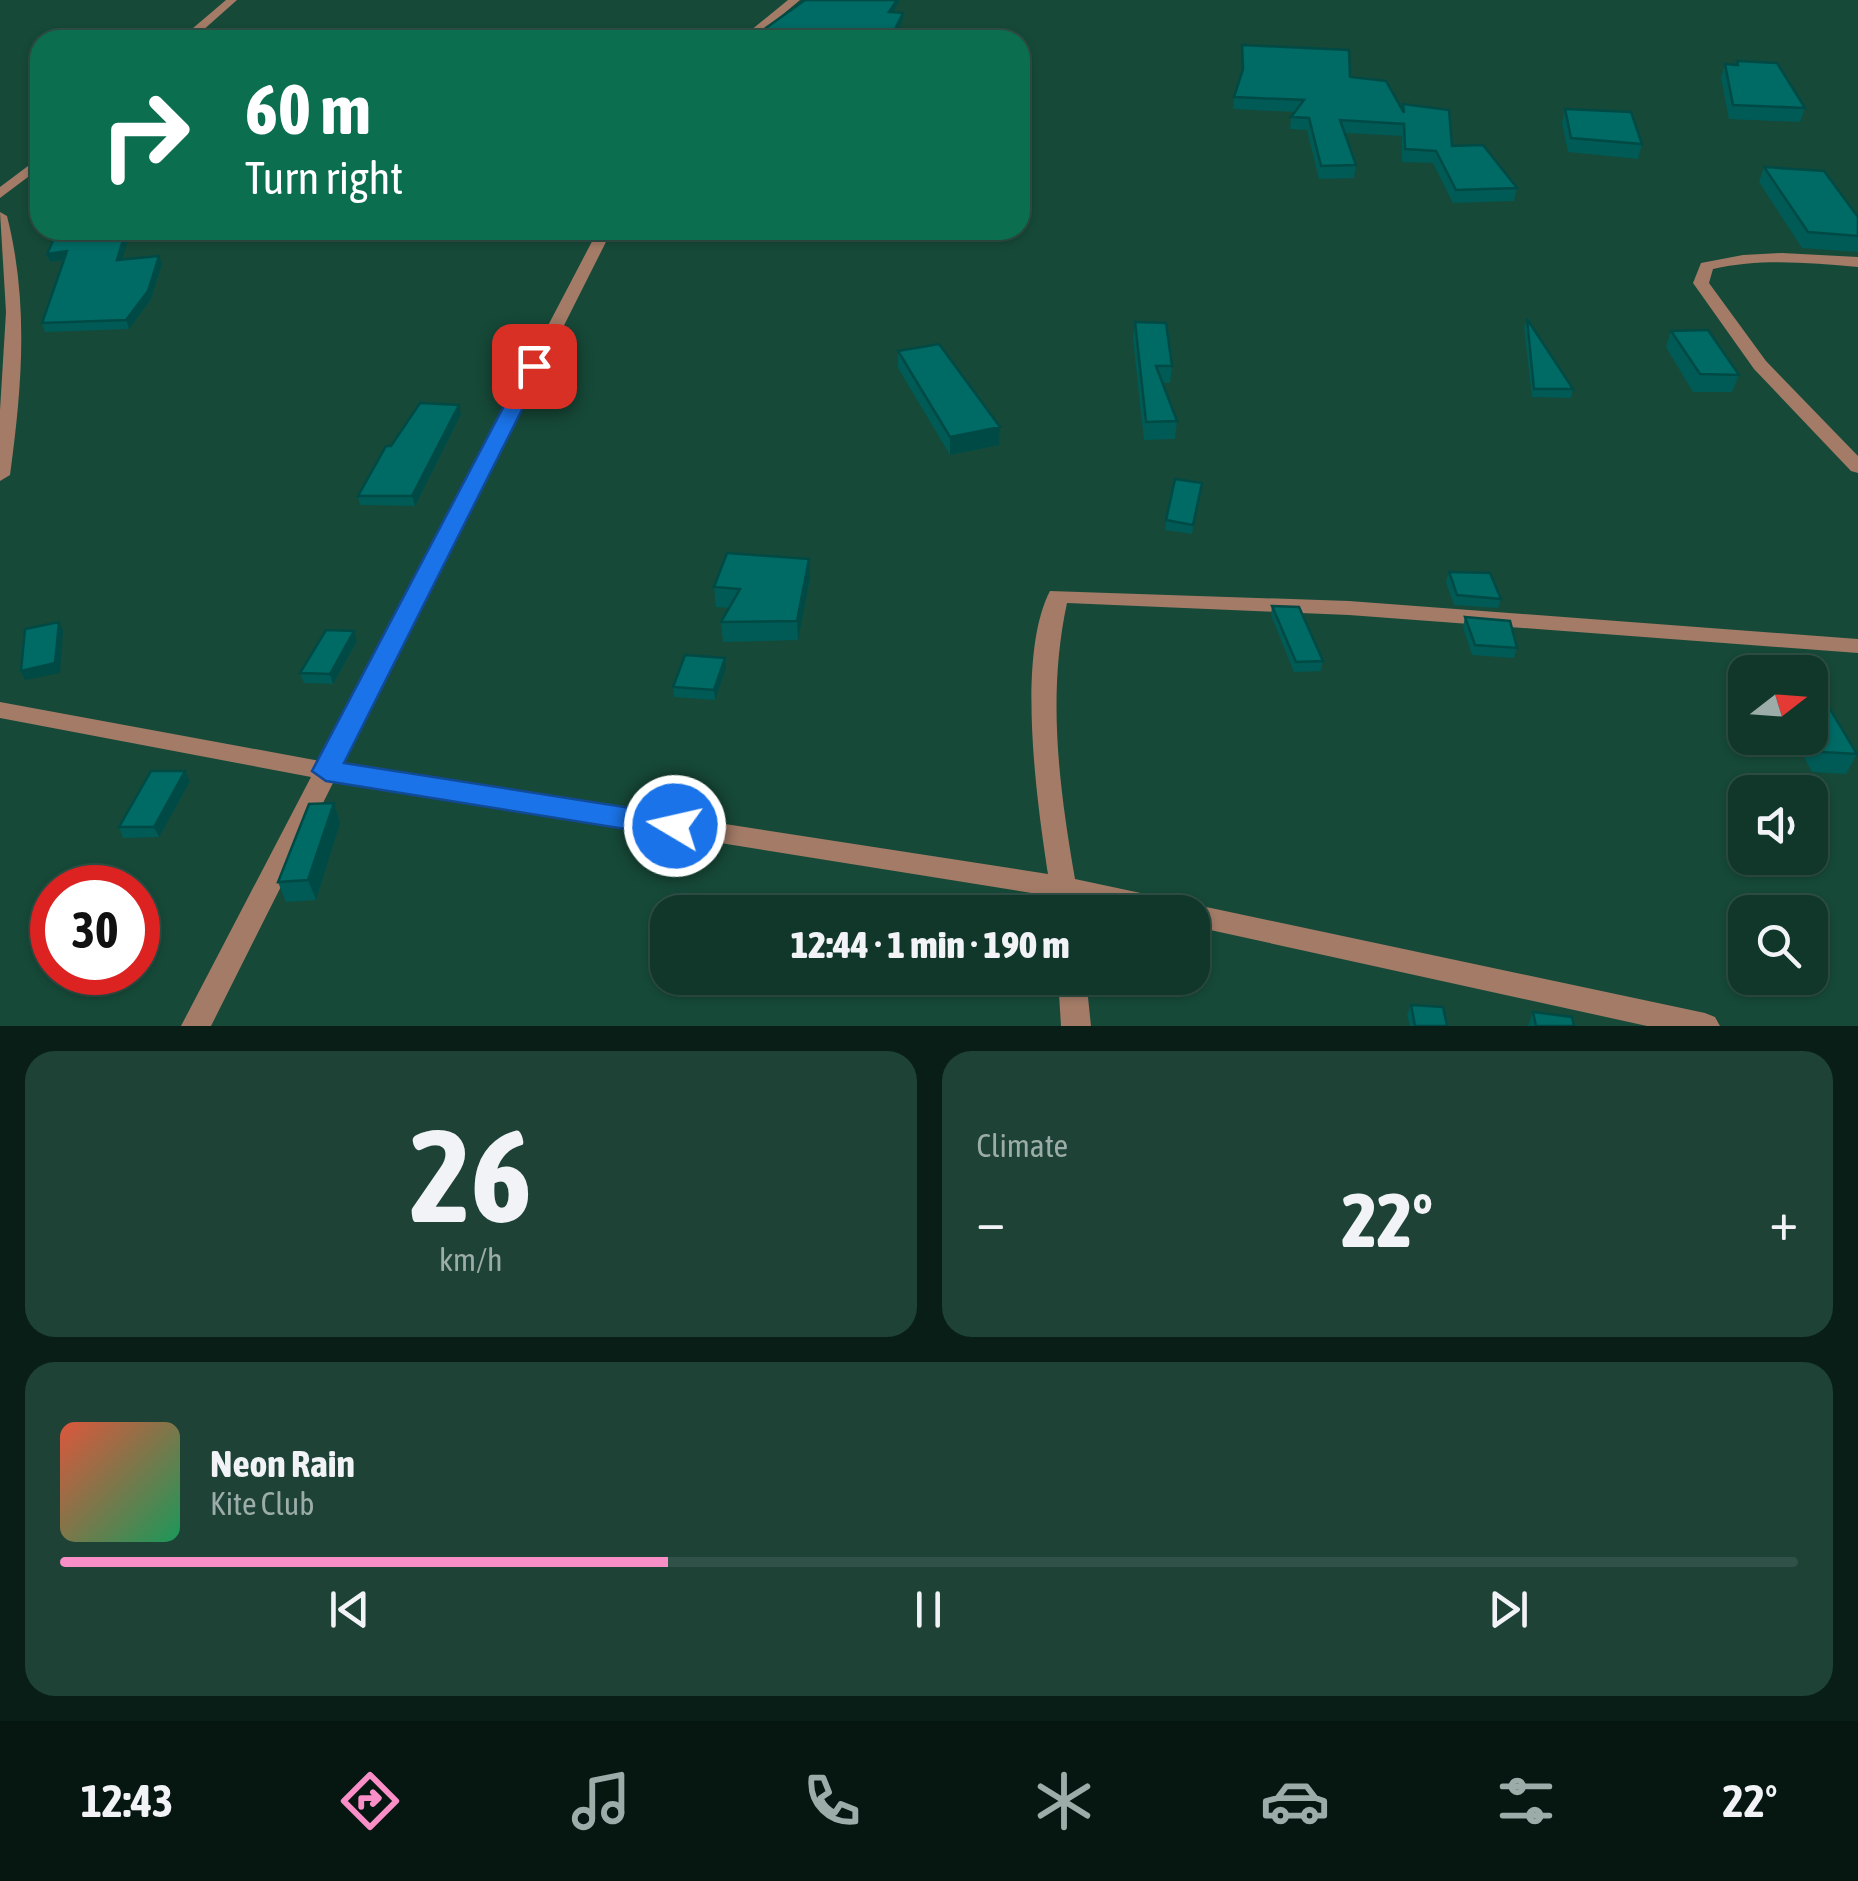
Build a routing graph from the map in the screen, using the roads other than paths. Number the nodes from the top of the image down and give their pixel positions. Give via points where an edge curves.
1 (232, 0) edge
2 (795, 0) edge
3 (197, 30) edge
4 (758, 30) edge
5 (30, 169) edge
6 (0, 194) edge
7 (0, 216) edge
8 (599, 240) edge
9 (1858, 262) edge
10 (1858, 467) edge
11 (0, 475) edge
12 (1858, 646) edge
13 (0, 710) edge
14 (326, 771) junction
15 (1035, 895) edge
16 (1063, 895) edge
17 (1210, 919) edge
18 (1073, 995) edge
19 (196, 1026) edge
20 (1076, 1026) edge
21 (1705, 1026) edge

1 - 3 street
2 - 4 street
5 - 6 street
7 - 11 street via 15,278
8 - 14 street
9 - 10 street via 1722,262 1706,266 1701,283 1760,364
12 - 16 street via 1349,608 1058,596 1044,646 1044,769
13 - 14 street
14 - 15 street
14 - 19 street
17 - 21 street
18 - 20 street

